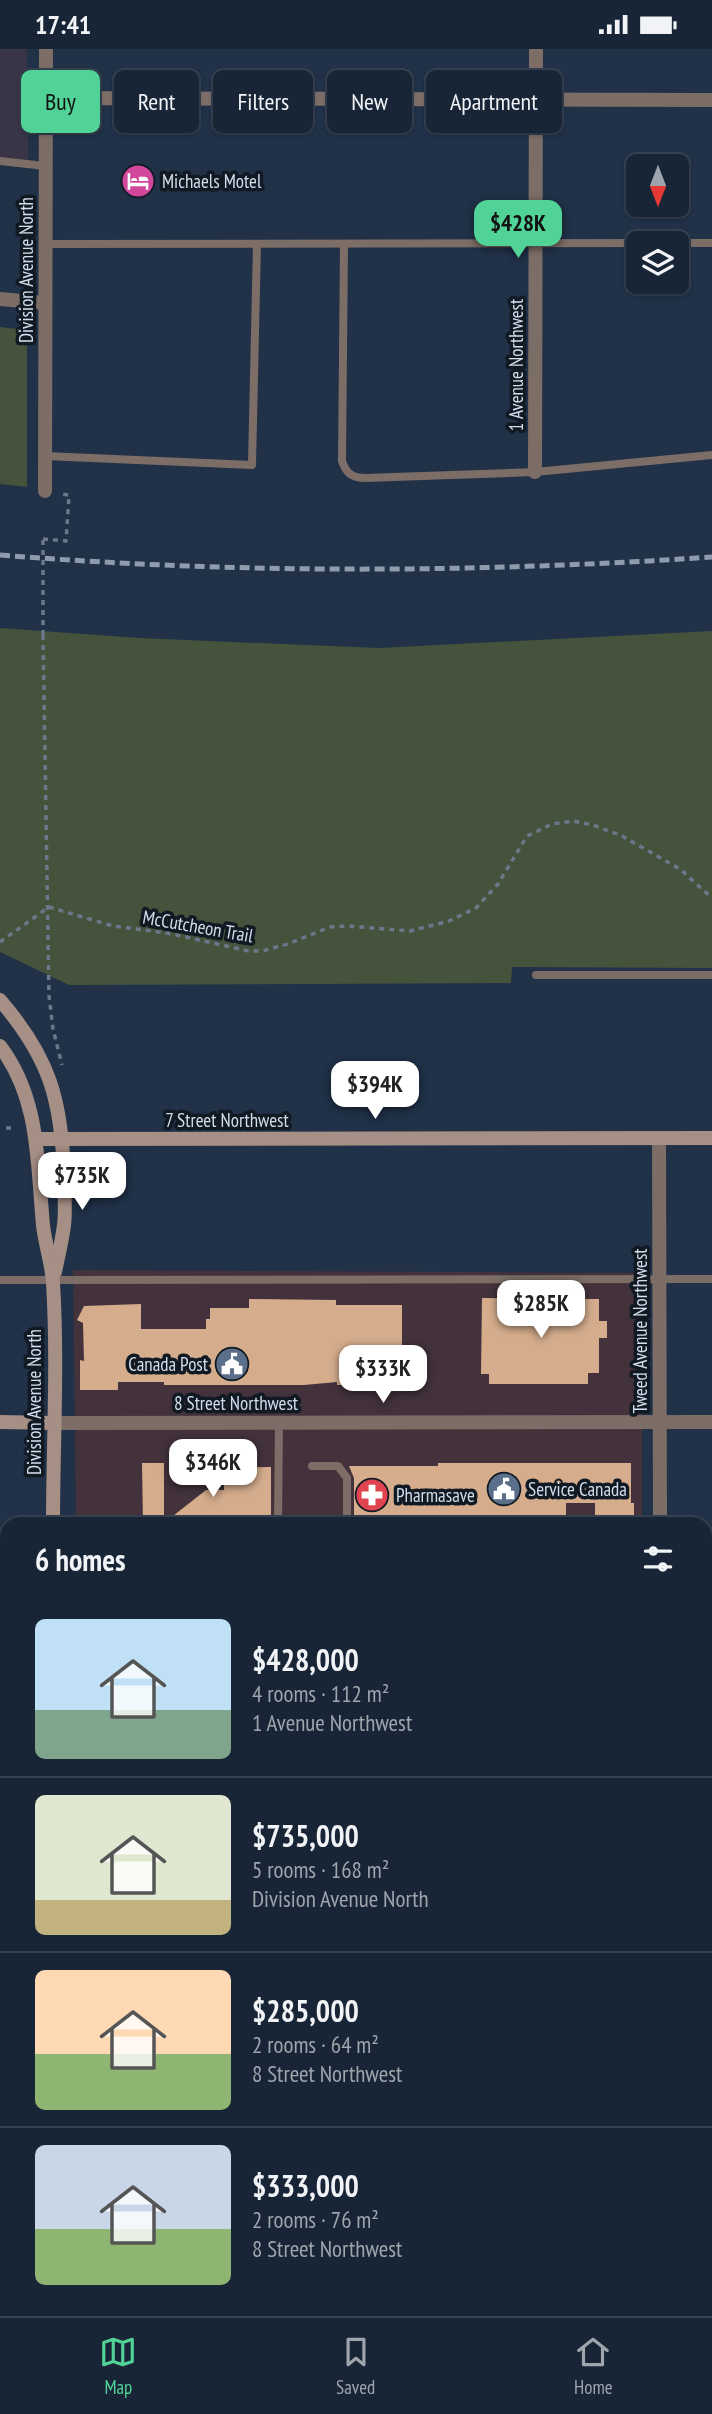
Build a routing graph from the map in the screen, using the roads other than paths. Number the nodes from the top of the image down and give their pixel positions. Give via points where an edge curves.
1 (46, 49) edge
2 (536, 49) edge
3 (46, 70) edge
4 (536, 70) edge
5 (100, 98) edge
6 (426, 100) edge
7 (562, 100) edge
8 (712, 100) edge
9 (45, 133) edge
10 (536, 133) edge
11 (0, 161) edge
12 (45, 166) junction
13 (626, 243) edge
14 (689, 243) edge
15 (712, 243) edge
16 (45, 244) junction
17 (257, 244) junction
18 (344, 244) junction
19 (536, 244) junction
20 (0, 299) edge
21 (45, 303) junction
22 (712, 455) edge
23 (45, 456) junction
24 (535, 472) junction
25 (45, 491) road end
26 (536, 975) dead end
27 (712, 975) edge
28 (0, 1000) edge
29 (0, 1046) edge
30 (659, 1137) junction
31 (712, 1137) edge
32 (37, 1139) junction
33 (63, 1139) junction
34 (712, 1279) edge
35 (0, 1280) edge
36 (659, 1280) junction
37 (53, 1281) junction
38 (0, 1422) edge
39 (660, 1422) junction
40 (712, 1422) edge
41 (54, 1423) junction
42 (279, 1423) junction
43 (312, 1466) dead end
44 (54, 1517) edge
45 (278, 1517) edge
46 (347, 1517) edge
47 (660, 1517) edge

1 - 3 street, Division Avenue North
2 - 4 street, 1 Avenue Northwest
5 - 6 street
7 - 8 street
9 - 12 street, Division Avenue North
10 - 19 street, 1 Avenue Northwest
11 - 12 lane
12 - 16 street, Division Avenue North
13 - 19 lane
14 - 15 lane
16 - 17 lane
16 - 21 street, Division Avenue North
17 - 18 lane
17 - 23 lane via 252,465
18 - 19 lane
18 - 24 lane via 345,469 356,478
19 - 24 street, 1 Avenue Northwest
20 - 21 street
21 - 23 street, Division Avenue North
22 - 24 lane
23 - 25 street, Division Avenue North
26 - 27 lane
28 - 33 main road, Division Avenue North via 19,1022 49,1077
29 - 32 main road, Division Avenue North via 15,1069
30 - 31 main road, 7 Street Northwest
30 - 33 main road, 7 Street Northwest
30 - 36 street, Tweed Avenue Northwest
32 - 33 main road, 7 Street Northwest
32 - 37 main road, Division Avenue North via 43,1227
33 - 37 main road, Division Avenue North via 65,1223
34 - 36 lane
35 - 37 lane
36 - 37 lane
36 - 39 street, Tweed Avenue Northwest
37 - 41 main road, Division Avenue North
38 - 41 main road
39 - 40 street, 8 Street Northwest
39 - 42 street, 8 Street Northwest
39 - 47 street, Tweed Avenue Northwest
41 - 42 street, 8 Street Northwest
41 - 44 main road, Division Avenue North
42 - 45 lane
43 - 46 lane via 338,1466 346,1478

